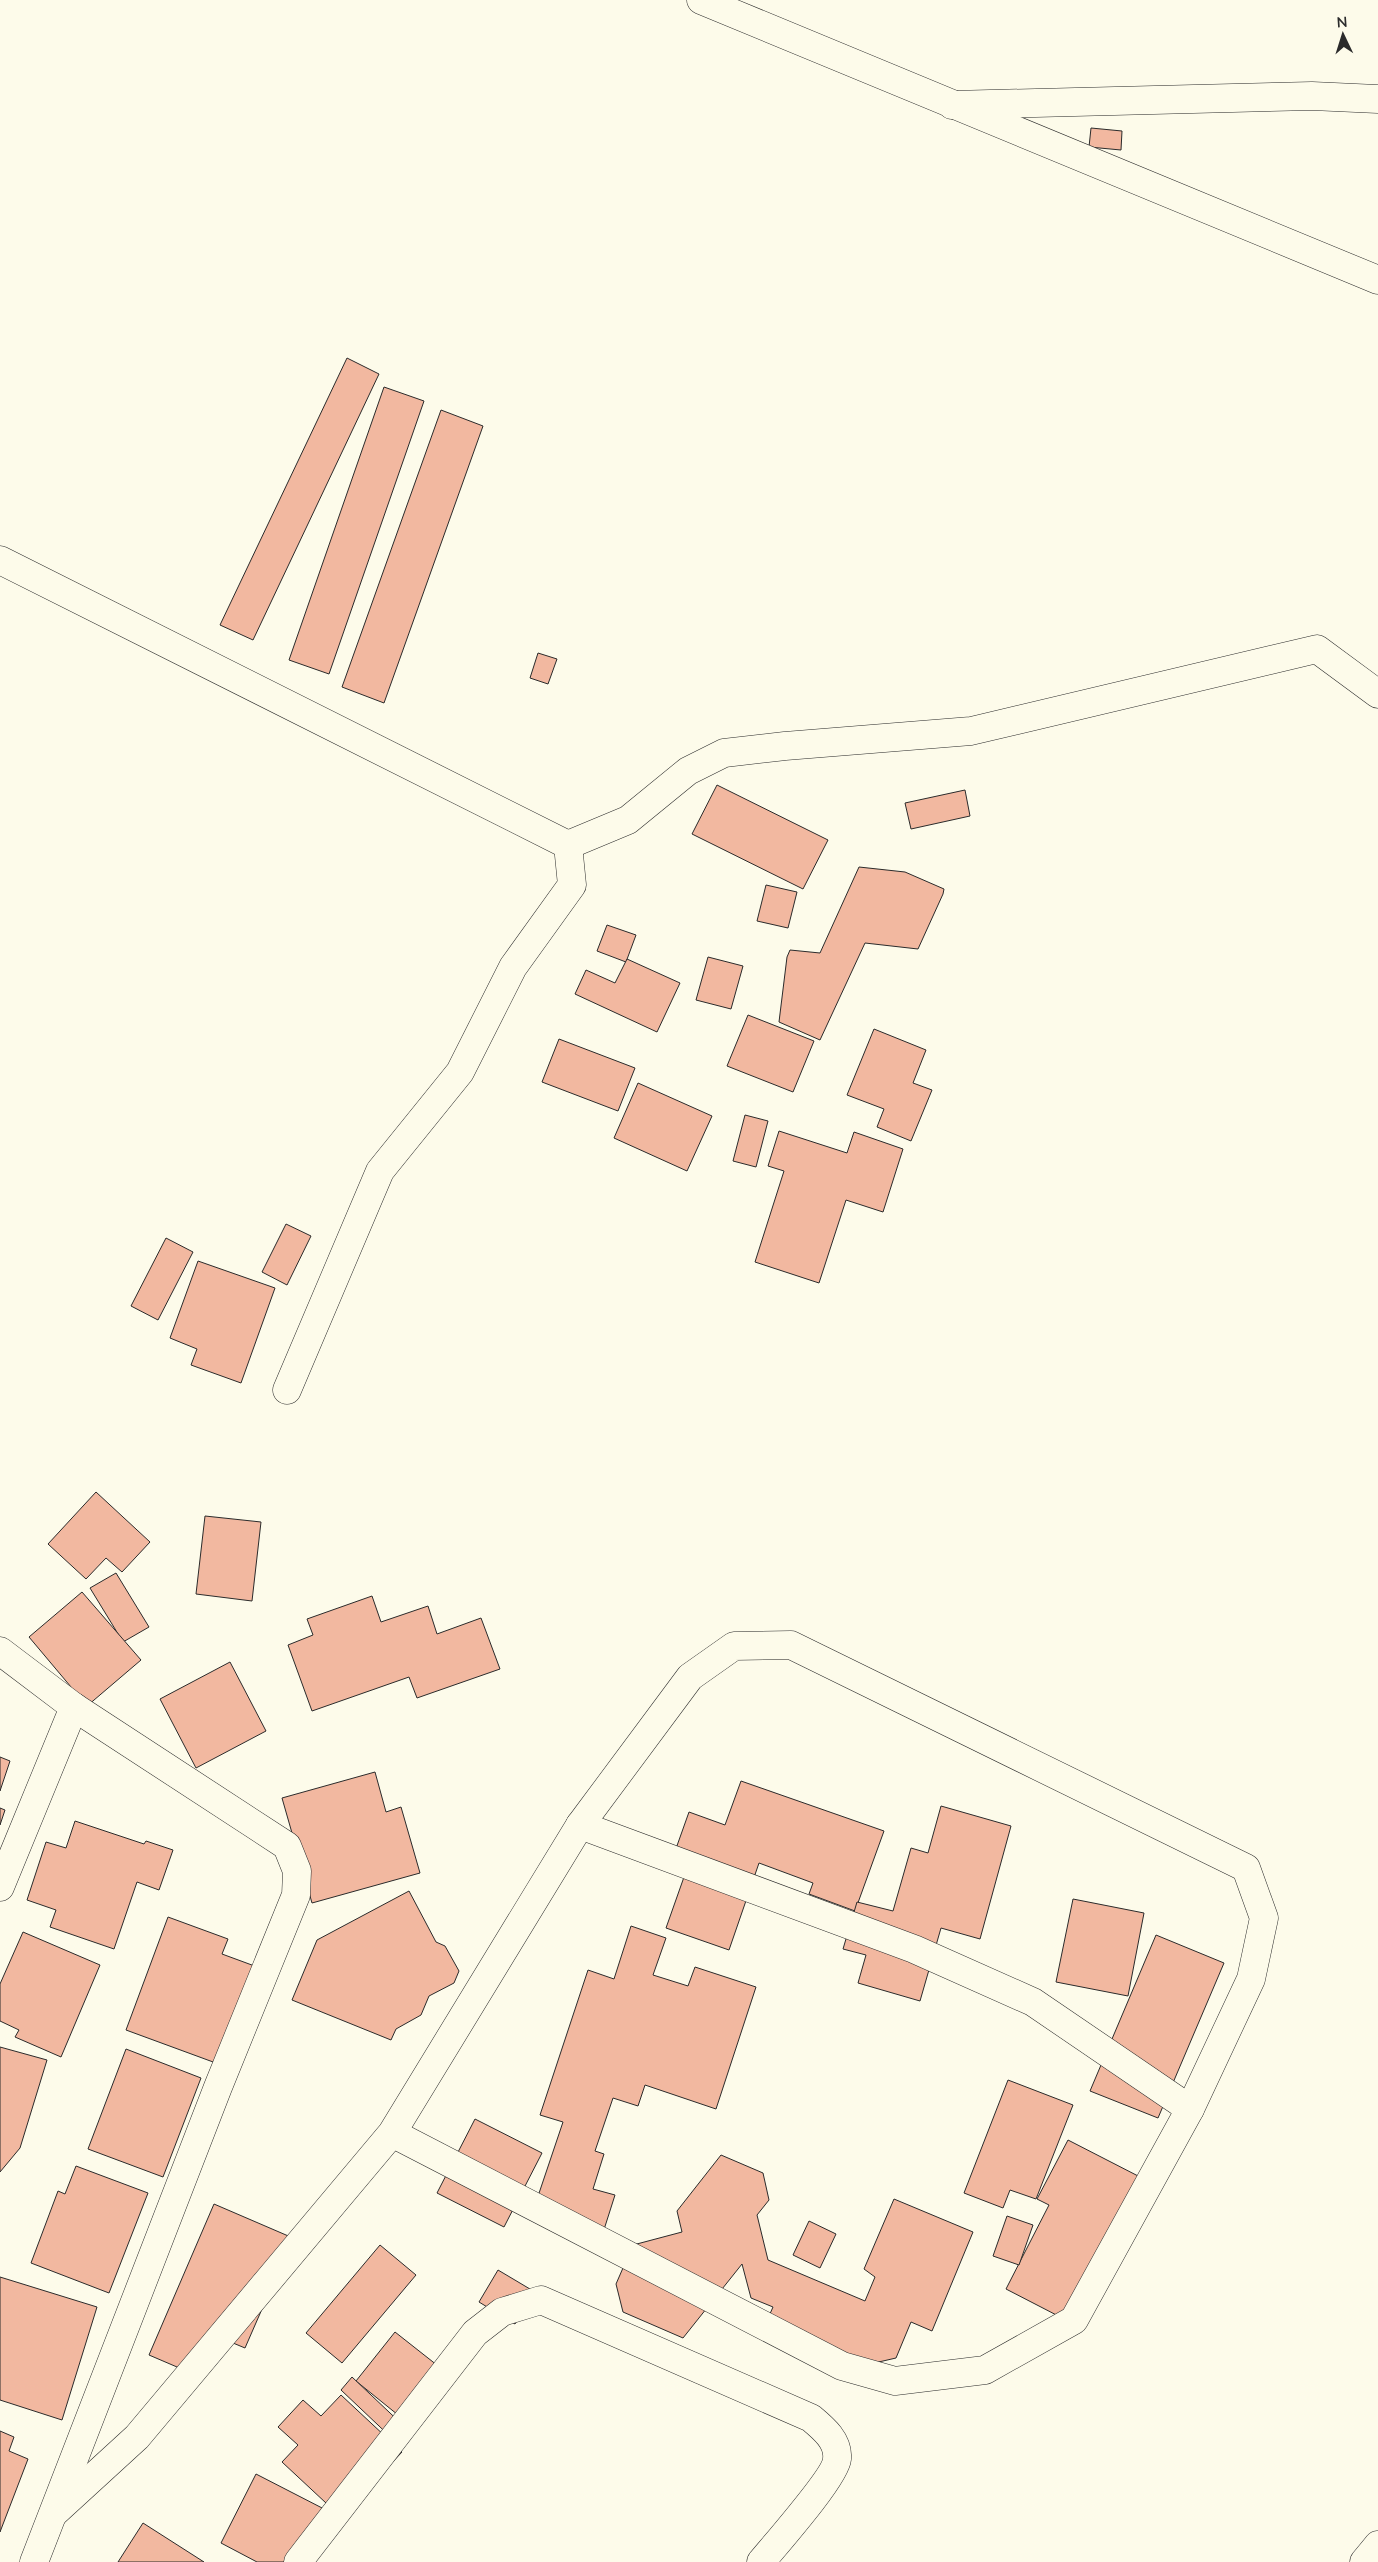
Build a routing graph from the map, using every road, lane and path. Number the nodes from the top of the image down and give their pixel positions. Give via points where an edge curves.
1 (701, 0) edge
2 (1378, 100) edge
3 (950, 105) junction
4 (1378, 280) edge
5 (0, 560) edge
6 (1378, 694) edge
7 (568, 845) junction
8 (287, 1390) dead end
9 (0, 1652) edge
10 (74, 1707) junction
11 (580, 1825) junction
12 (0, 1887) edge
13 (1190, 2109) junction
14 (392, 2133) junction
15 (54, 2513) junction
16 (1378, 2545) edge
17 (34, 2562) edge
18 (298, 2562) edge
19 (761, 2562) edge
20 (1364, 2562) edge

1 - 3 main road
2 - 3 main road via 1312,96
3 - 4 main road
5 - 7 main road
6 - 7 main road via 1317,649 971,731 724,753 688,771 628,820
7 - 8 main road via 572,885 513,967 460,1072 380,1171
9 - 10 main road
10 - 12 main road
10 - 15 main road via 287,1846 298,1871 296,1895 218,2087
11 - 13 main road via 914,1949 1032,2002
11 - 13 main road via 690,1676 734,1646 791,1645 1246,1868 1264,1918 1252,1970
11 - 14 main road
13 - 14 main road via 1074,2320 985,2370 895,2381 842,2366
14 - 15 main road via 137,2437
15 - 17 main road
16 - 20 main road
18 - 19 main road via 475,2333 502,2312 541,2300 811,2418 826,2430 834,2443 837,2460 828,2477

